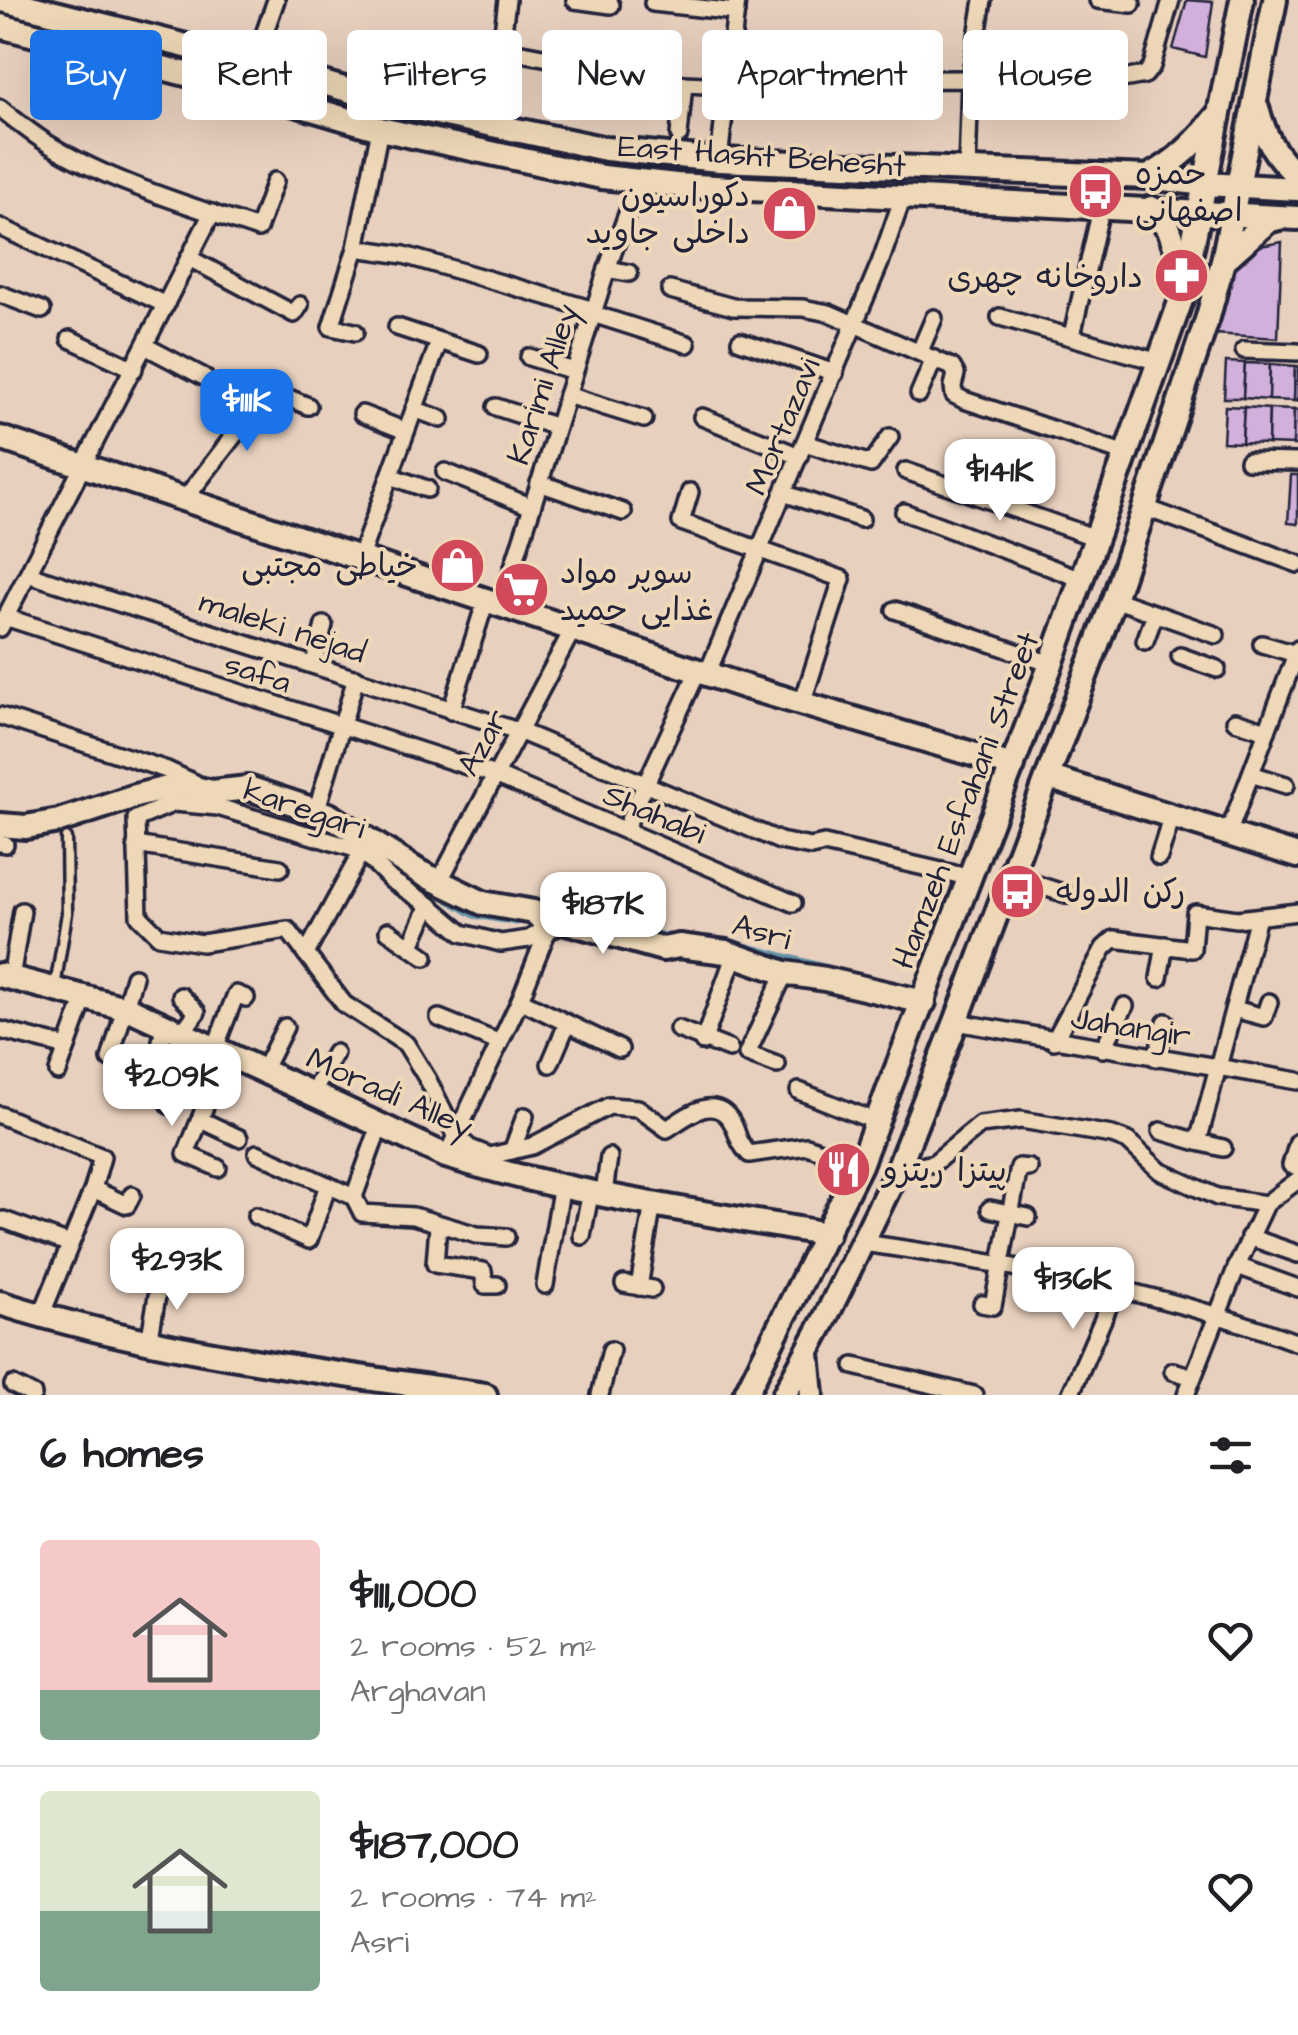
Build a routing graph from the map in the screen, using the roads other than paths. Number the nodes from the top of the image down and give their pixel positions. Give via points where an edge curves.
1 (3, 0) edge
2 (276, 0) edge
3 (507, 0) edge
4 (575, 0) edge
5 (983, 0) edge
6 (1098, 0) edge
7 (1170, 0) edge
8 (1242, 0) edge
9 (1275, 0) edge
10 (653, 3) dead end
11 (1132, 4) dead end
12 (611, 5) dead end
13 (736, 6) edge
14 (0, 26) edge
15 (266, 30) edge
16 (503, 30) edge
17 (978, 30) edge
18 (182, 46) edge
19 (522, 53) edge
20 (1230, 64) junction
21 (1262, 66) junction
22 (1128, 80) edge
23 (684, 84) junction
24 (702, 84) edge
25 (327, 85) edge
26 (1256, 102) junction
27 (0, 108) edge
28 (1220, 111) junction
29 (492, 120) edge
30 (724, 120) edge
31 (969, 120) edge
32 (491, 126) junction
33 (380, 130) junction
34 (678, 135) dead end
35 (719, 160) junction
36 (967, 172) junction
37 (1298, 176) edge
38 (1148, 177) junction
39 (276, 180) dead end
40 (638, 180) junction
41 (1204, 184) junction
42 (1240, 186) junction
43 (1298, 189) edge
44 (903, 197) junction
45 (1102, 205) junction
46 (1151, 208) junction
47 (1200, 211) junction
48 (212, 214) junction
49 (1234, 214) junction
50 (1290, 217) edge
51 (0, 227) edge
52 (356, 248) junction
53 (190, 258) junction
54 (1223, 261) junction
55 (607, 269) junction
56 (629, 273) dead end
57 (1186, 280) junction
58 (670, 290) dead end
59 (0, 294) edge
60 (166, 305) junction
61 (300, 305) dead end
62 (42, 310) dead end
63 (593, 312) junction
64 (1000, 317) dead end
65 (934, 318) dead end
66 (1175, 318) junction
67 (854, 325) junction
68 (397, 327) dead end
69 (1204, 328) junction
70 (355, 332) dead end
71 (1072, 336) junction
72 (70, 339) dead end
73 (740, 340) dead end
74 (439, 342) junction
75 (686, 344) dead end
76 (146, 346) junction
77 (1244, 350) dead end
78 (1298, 352) edge
79 (479, 354) dead end
80 (927, 355) junction
81 (528, 357) dead end
82 (1158, 362) junction
83 (134, 370) junction
84 (574, 371) junction
85 (834, 373) junction
86 (204, 377) dead end
87 (224, 386) dead end
88 (567, 394) junction
89 (920, 394) dead end
90 (257, 404) junction
91 (308, 406) dead end
92 (496, 407) dead end
93 (414, 409) junction
94 (362, 414) dead end
95 (702, 417) dead end
96 (440, 419) dead end
97 (644, 420) dead end
98 (556, 427) junction
99 (406, 431) junction
100 (890, 437) dead end
101 (0, 438) edge
102 (802, 449) junction
103 (1126, 454) junction
104 (1248, 460) dead end
105 (1298, 462) edge
106 (84, 466) junction
107 (906, 471) dead end
108 (445, 472) dead end
109 (390, 476) junction
110 (539, 483) junction
111 (427, 489) dead end
112 (690, 492) dead end
113 (783, 493) junction
114 (185, 499) junction
115 (532, 506) junction
116 (1146, 508) junction
117 (623, 512) dead end
118 (904, 512) dead end
119 (861, 519) dead end
120 (1096, 538) junction
121 (759, 551) junction
122 (360, 557) junction
123 (1298, 564) edge
124 (28, 574) junction
125 (1081, 579) junction
126 (0, 589) edge
127 (16, 597) junction
128 (1114, 599) junction
129 (493, 602) junction
130 (895, 610) dead end
131 (1155, 614) junction
132 (3, 623) edge
133 (324, 625) dead end
134 (573, 629) junction
135 (1144, 640) dead end
136 (1262, 644) dead end
137 (1297, 651) edge
138 (314, 664) junction
139 (1052, 664) junction
140 (1217, 669) dead end
141 (703, 673) junction
142 (356, 678) junction
143 (1292, 685) edge
144 (802, 704) junction
145 (450, 711) junction
146 (0, 716) edge
147 (1235, 721) dead end
148 (342, 726) junction
149 (1267, 731) junction
150 (520, 732) junction
151 (1013, 766) junction
152 (1251, 774) junction
153 (494, 775) junction
154 (1048, 777) junction
155 (646, 784) junction
156 (1286, 785) dead end
157 (212, 792) junction
158 (316, 812) junction
159 (1172, 816) junction
160 (625, 829) junction
161 (3, 834) edge
162 (1228, 834) junction
163 (66, 838) dead end
164 (136, 845) junction
165 (362, 852) junction
166 (1298, 856) edge
167 (1159, 857) dead end
168 (280, 868) dead end
169 (1010, 876) junction
170 (972, 878) junction
171 (439, 882) junction
172 (1069, 894) dead end
173 (793, 903) dead end
174 (429, 905) junction
175 (958, 911) junction
176 (1298, 912) edge
177 (1258, 917) junction
178 (0, 923) edge
179 (992, 924) junction
180 (550, 926) junction
181 (388, 931) dead end
182 (1164, 945) junction
183 (411, 946) junction
184 (306, 954) junction
185 (735, 954) junction
186 (942, 954) junction
187 (425, 957) dead end
188 (785, 973) junction
189 (5, 976) edge
190 (973, 976) junction
191 (134, 977) dead end
192 (1160, 978) dead end
193 (54, 988) junction
194 (85, 996) junction
195 (181, 996) dead end
196 (246, 998) dead end
197 (520, 1000) junction
198 (924, 1002) junction
199 (1269, 1002) dead end
200 (1124, 1006) dead end
201 (126, 1008) junction
202 (1234, 1009) junction
203 (440, 1018) dead end
204 (956, 1022) junction
205 (1166, 1022) dead end
206 (567, 1024) junction
207 (286, 1027) dead end
208 (173, 1029) junction
209 (0, 1030) edge
210 (678, 1030) dead end
211 (1054, 1040) junction
212 (704, 1042) junction
213 (500, 1043) junction
214 (67, 1048) junction
215 (1102, 1049) junction
216 (620, 1050) dead end
217 (729, 1050) dead end
218 (220, 1051) junction
219 (335, 1053) dead end
220 (1156, 1058) junction
221 (110, 1059) dead end
222 (550, 1064) dead end
223 (776, 1065) dead end
224 (1220, 1068) junction
225 (263, 1070) junction
226 (58, 1072) dead end
227 (1298, 1081) edge
228 (799, 1091) dead end
229 (312, 1094) junction
230 (169, 1106) dead end
231 (12, 1115) edge
232 (525, 1116) dead end
233 (201, 1120) junction
234 (877, 1122) junction
235 (380, 1125) junction
236 (1161, 1131) dead end
237 (239, 1138) dead end
238 (1198, 1142) junction
239 (1298, 1142) edge
240 (451, 1146) junction
241 (1223, 1148) dead end
242 (512, 1151) junction
243 (257, 1153) dead end
244 (609, 1157) dead end
245 (860, 1165) junction
246 (1298, 1167) edge
247 (218, 1168) dead end
248 (1030, 1168) dead end
249 (896, 1171) junction
250 (1298, 1180) edge
251 (562, 1184) junction
252 (328, 1185) junction
253 (93, 1190) junction
254 (598, 1192) junction
255 (132, 1195) dead end
256 (354, 1197) junction
257 (654, 1203) junction
258 (1266, 1204) junction
259 (990, 1209) dead end
260 (1011, 1213) junction
261 (256, 1216) dead end
262 (1028, 1217) dead end
263 (4, 1220) dead end
264 (438, 1226) junction
265 (827, 1234) junction
266 (582, 1236) dead end
267 (506, 1237) dead end
268 (1249, 1237) junction
269 (862, 1243) junction
270 (70, 1244) junction
271 (1298, 1254) edge
272 (176, 1257) dead end
273 (1002, 1263) junction
274 (1237, 1266) junction
275 (497, 1285) dead end
276 (545, 1285) dead end
277 (638, 1287) dead end
278 (1116, 1287) junction
279 (1298, 1288) edge
280 (0, 1303) edge
281 (982, 1304) dead end
282 (786, 1314) junction
283 (1217, 1314) junction
284 (41, 1316) junction
285 (820, 1328) junction
286 (149, 1343) junction
287 (1298, 1343) edge
288 (612, 1350) dead end
289 (808, 1352) junction
290 (854, 1366) dead end
291 (1173, 1370) dead end
292 (1193, 1377) junction
293 (13, 1385) dead end
294 (749, 1386) edge
295 (372, 1387) edge
296 (33, 1395) edge
297 (485, 1395) edge
298 (600, 1395) edge
299 (727, 1395) edge
300 (784, 1395) edge
301 (812, 1395) edge
302 (974, 1395) edge
303 (1070, 1395) edge
304 (1186, 1395) edge

1 - 18 main road, East Hasht Behesht
2 - 15 street
3 - 16 street
4 - 12 street
5 - 17 street
6 - 11 street
7 - 22 street via 1155,58 1145,75
8 - 20 main road, Hamzeh Esfahani Street
9 - 21 main road, Hamzeh Esfahani Street
10 - 13 street
14 - 33 main road, East Hasht Behesht
19 - 23 street
20 - 21 main road
20 - 28 main road, Hamzeh Esfahani Street
21 - 26 main road, Hamzeh Esfahani Street
23 - 24 street
23 - 34 street
25 - 32 main road, East Hasht Behesht
26 - 37 main road via 1265,138
26 - 42 main road, Hamzeh Esfahani Street
27 - 48 street via 52,147
28 - 38 main road via 1193,146
28 - 41 main road, Hamzeh Esfahani Street
29 - 32 street
30 - 35 street
31 - 36 street
32 - 35 main road, East Hasht Behesht via 606,149
33 - 40 main road, East Hasht Behesht
33 - 52 street
35 - 36 main road, East Hasht Behesht
36 - 38 main road, East Hasht Behesht
38 - 41 main road, East Hasht Behesht
39 - 48 street via 258,230
40 - 44 main road, East Hasht Behesht
40 - 55 street, Karimi Alley
41 - 42 main road, East Hasht Behesht
41 - 47 main road, Hamzeh Esfahani Street
42 - 43 main road, East Hasht Behesht
42 - 49 main road, Hamzeh Esfahani Street
44 - 45 main road, East Hasht Behesht
44 - 67 street, Mortazavi
45 - 46 main road, East Hasht Behesht
45 - 71 street
46 - 47 main road, East Hasht Behesht
46 - 57 main road via 1172,234
47 - 49 main road, East Hasht Behesht
47 - 57 main road, Hamzeh Esfahani Street
48 - 53 street
49 - 50 main road, East Hasht Behesht
49 - 54 main road, Hamzeh Esfahani Street
50 - 54 main road via 1268,221
51 - 60 street
52 - 63 street via 404,255
52 - 70 street via 331,327
53 - 60 street
53 - 61 street via 294,314
54 - 69 main road, Hamzeh Esfahani Street
55 - 56 street
55 - 63 street, Karimi Alley
57 - 66 main road, Hamzeh Esfahani Street
58 - 67 street via 733,307 803,308
59 - 62 street
60 - 76 street
63 - 75 street
63 - 84 street, Karimi Alley
64 - 71 street
65 - 80 street
66 - 69 main road via 1194,316
66 - 82 main road, Hamzeh Esfahani Street
67 - 80 street
67 - 85 street, Mortazavi
68 - 74 street
69 - 116 main road, Hamzeh Esfahani Street
71 - 82 street
72 - 83 street
73 - 85 street
74 - 79 street
74 - 93 street
76 - 83 street
76 - 86 street
77 - 78 street
80 - 89 street
80 - 103 street via 952,367 954,395
81 - 84 street
82 - 103 main road, Hamzeh Esfahani Street
83 - 106 street
84 - 88 street, Karimi Alley
85 - 102 street, Mortazavi
87 - 90 street
88 - 97 street
88 - 98 street, Karimi Alley
90 - 91 street via 270,390
90 - 114 street
92 - 98 street
93 - 96 street
93 - 99 street
94 - 99 street
95 - 102 street
98 - 110 street, Karimi Alley
99 - 109 street
100 - 102 street via 870,464
101 - 106 main road
102 - 113 street, Mortazavi
103 - 120 main road, Hamzeh Esfahani Street
104 - 105 street
106 - 114 main road
106 - 124 street
107 - 120 street
108 - 115 street
109 - 111 street
109 - 122 street
110 - 115 street, Karimi Alley
110 - 117 street
112 - 121 street via 680,522
113 - 119 street
113 - 121 street, Mortazavi
114 - 122 main road
115 - 129 street, Karimi Alley
116 - 123 street
116 - 128 main road, Hamzeh Esfahani Street
118 - 125 street
120 - 125 main road, Hamzeh Esfahani Street
121 - 141 street, Mortazavi
121 - 144 street via 842,579
122 - 129 main road
124 - 127 street
124 - 138 street, maleki nejad
125 - 139 main road, Hamzeh Esfahani Street
126 - 127 street
127 - 132 street
128 - 131 street
128 - 154 main road, Hamzeh Esfahani Street
129 - 134 main road
129 - 145 street, Karimi Alley
130 - 139 street
131 - 135 street
131 - 140 street via 1211,633 1187,659
132 - 148 street, safa
133 - 138 street
134 - 141 main road
134 - 150 street, Azar
136 - 137 street
137 - 143 street
138 - 142 street, maleki nejad
139 - 151 main road, Hamzeh Esfahani Street
141 - 144 main road
141 - 155 street, Mortazavi
142 - 145 street, maleki nejad
142 - 148 street
143 - 149 street
144 - 151 main road
145 - 150 street, maleki nejad
146 - 157 street via 168,770
147 - 149 street
148 - 153 street, safa
148 - 158 street
149 - 152 street
150 - 153 street, Azar
150 - 155 street, maleki nejad
151 - 170 main road, Hamzeh Esfahani Street
152 - 156 street
152 - 162 street
153 - 160 street, Shahabi
153 - 171 street, Azar
154 - 159 main road
154 - 169 main road, Hamzeh Esfahani Street
155 - 160 street, Mortazavi
155 - 170 street, maleki nejad via 780,841 824,844
157 - 158 main road, Asri via 248,788
157 - 161 main road, Asri via 180,786
158 - 171 main road, Asri
159 - 162 main road
159 - 167 street
160 - 173 street, Shahabi
162 - 166 main road
163 - 193 lane via 67,912
164 - 165 street, karegari via 136,818 174,803 218,807
164 - 168 street
164 - 184 street via 140,916 159,936 202,943 288,930
165 - 174 street, karegari
165 - 184 street
169 - 172 street
169 - 179 main road, Hamzeh Esfahani Street
170 - 175 main road, Hamzeh Esfahani Street
171 - 180 main road, Asri via 483,903 534,912
174 - 180 street, karegari via 462,933 502,943
174 - 183 street
175 - 179 main road via 973,931
175 - 186 main road, Hamzeh Esfahani Street
176 - 177 street
177 - 182 street via 1196,912 1192,948
177 - 202 street
178 - 189 street via 21,918
179 - 190 main road, Hamzeh Esfahani Street
180 - 185 main road, Asri via 564,921 663,949
180 - 197 street
181 - 183 street
182 - 192 street
182 - 211 street via 1114,939
183 - 187 street
184 - 240 street via 344,1004 406,1044
185 - 188 main road, Asri
185 - 212 street
186 - 190 main road via 966,954
186 - 198 main road, Hamzeh Esfahani Street
188 - 198 main road, Asri
188 - 223 street via 747,1054
189 - 193 main road, Moradi Alley
190 - 204 main road, Hamzeh Esfahani Street
191 - 201 street
193 - 194 main road, Moradi Alley
194 - 201 main road, Moradi Alley
194 - 214 street
195 - 208 street via 197,1012
196 - 218 street via 236,994
197 - 206 street
197 - 213 street
198 - 234 main road, Hamzeh Esfahani Street
199 - 202 street via 1264,1016
200 - 215 street
201 - 208 main road, Moradi Alley
201 - 221 street
202 - 224 street
203 - 213 street
204 - 211 street, Jahangir
204 - 249 main road, Hamzeh Esfahani Street
205 - 220 street
206 - 216 street
206 - 222 street
207 - 225 street
208 - 218 main road, Moradi Alley
208 - 230 street via 156,1072 179,1081
209 - 214 street
210 - 212 street
211 - 215 street, Jahangir
212 - 217 street
213 - 240 street
214 - 226 street
215 - 220 street, Jahangir
218 - 225 main road, Moradi Alley
218 - 233 street
219 - 229 street
220 - 224 street, Jahangir
224 - 227 street, Jahangir
224 - 238 street
225 - 229 main road, Moradi Alley
228 - 234 street
229 - 235 main road, Moradi Alley
231 - 253 street via 102,1157
232 - 242 street
233 - 237 street
233 - 247 street via 186,1154 190,1164
234 - 245 main road, Hamzeh Esfahani Street
235 - 240 main road, Moradi Alley
235 - 256 street
236 - 238 street
238 - 241 street
239 - 246 street via 1291,1164
240 - 242 street via 490,1156
240 - 251 main road, Moradi Alley
242 - 245 street via 609,1106 638,1108 666,1129 702,1107 732,1121 736,1141 749,1154 807,1146
243 - 252 street
244 - 254 street
245 - 265 main road, Hamzeh Esfahani Street
248 - 260 street via 1019,1168
249 - 258 street via 934,1163 980,1125 1020,1120 1112,1135 1160,1171 1218,1197
249 - 269 main road, Hamzeh Esfahani Street
250 - 258 street
251 - 254 main road, Moradi Alley
251 - 276 street
252 - 256 street
252 - 261 street via 309,1240
253 - 255 street via 127,1206
253 - 270 street
254 - 257 main road, Moradi Alley
254 - 266 street
256 - 264 street via 362,1213 413,1216
257 - 265 main road, Moradi Alley
257 - 277 street
258 - 268 street
259 - 260 street
260 - 262 street
260 - 273 street
263 - 270 street
264 - 267 street
264 - 275 street via 435,1264 483,1271 485,1284
265 - 282 main road, Hamzeh Esfahani Street
268 - 271 street
268 - 274 street
269 - 273 street
269 - 285 main road, Hamzeh Esfahani Street
270 - 284 street
272 - 286 street via 164,1255
273 - 278 street
273 - 281 street via 993,1306
274 - 279 street
274 - 283 street
278 - 283 street
278 - 303 street
280 - 284 main road
282 - 285 main road
282 - 294 main road, Hamzeh Esfahani Street
283 - 287 street
283 - 292 street
284 - 286 main road
285 - 289 main road, Hamzeh Esfahani Street
286 - 295 main road
288 - 298 street
289 - 300 main road, Hamzeh Esfahani Street
289 - 301 main road
290 - 302 street
291 - 292 street
292 - 304 street
293 - 296 street
294 - 299 main road
295 - 297 main road

